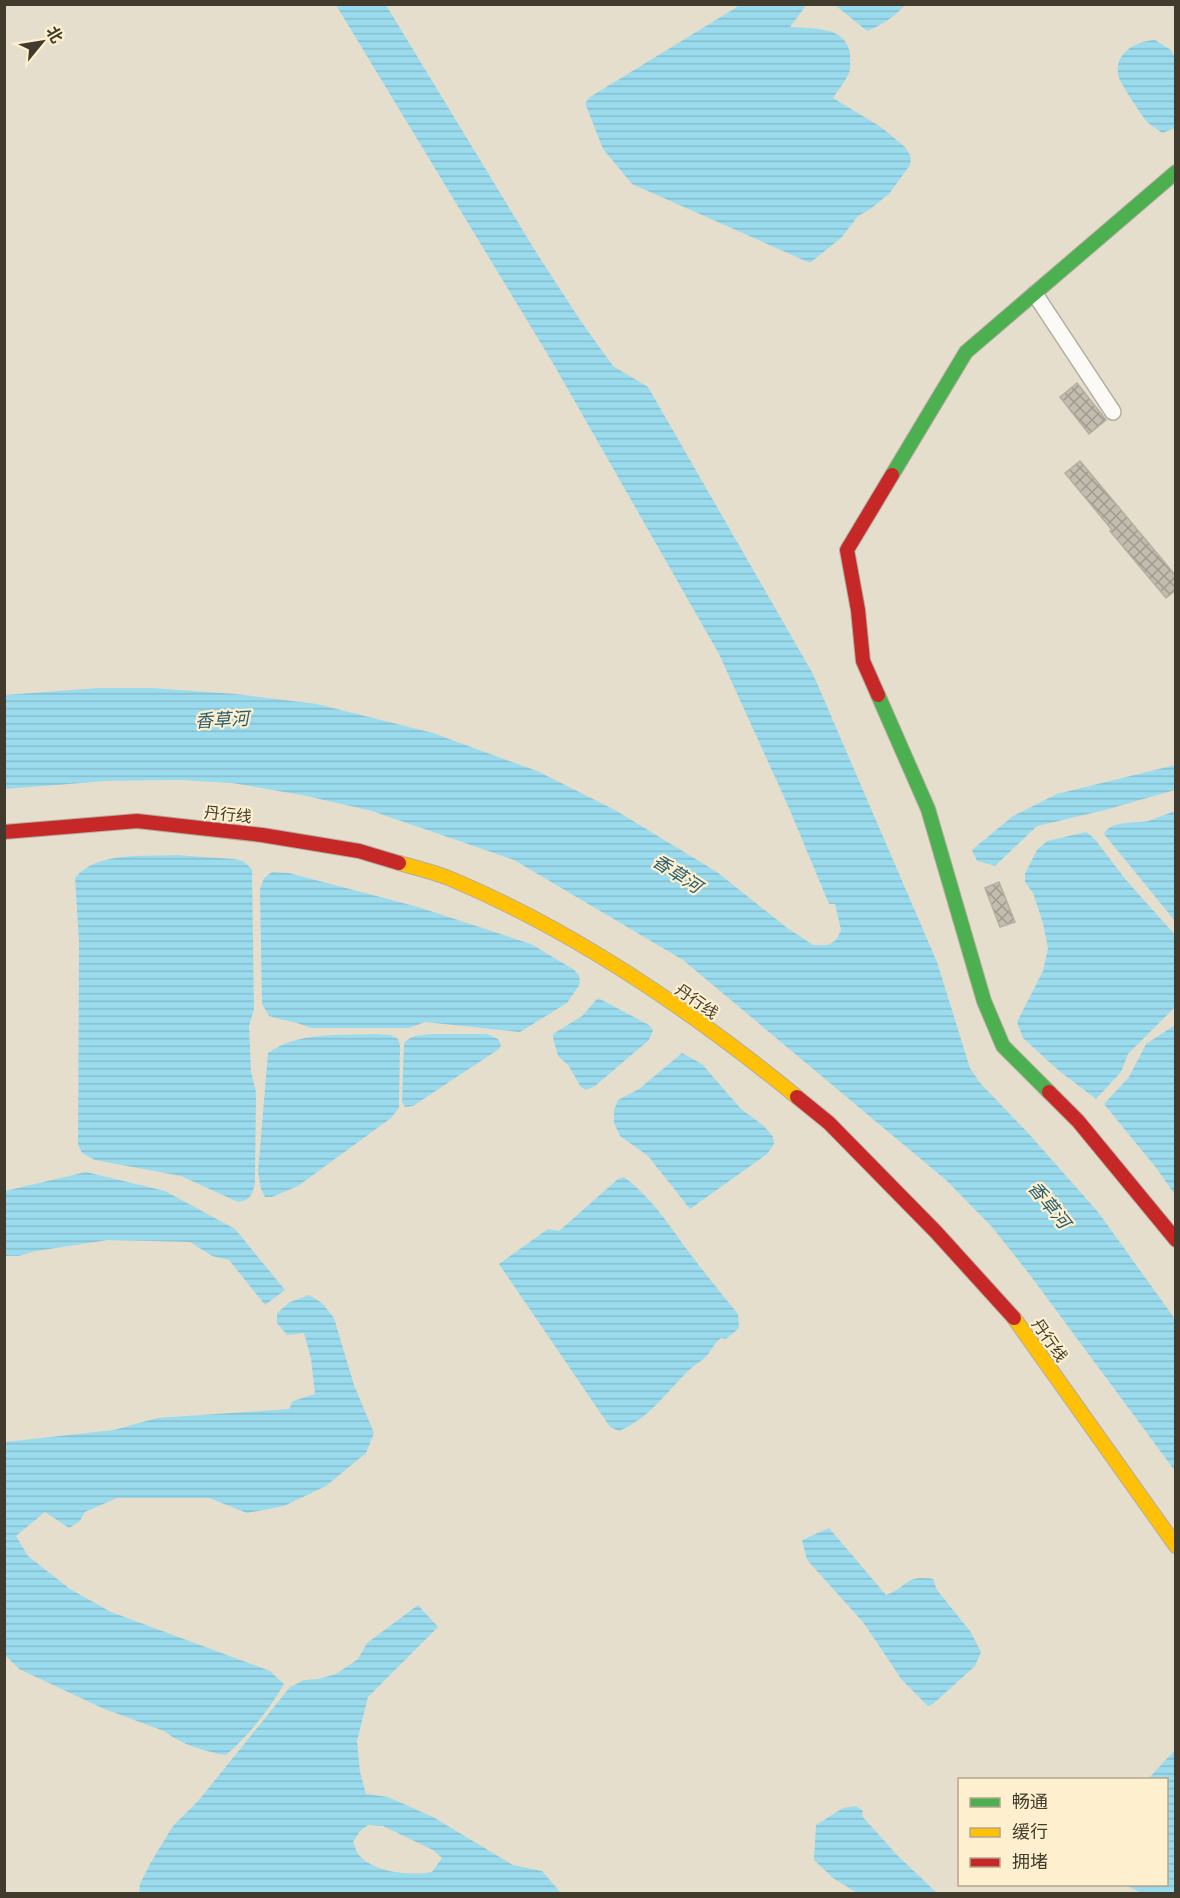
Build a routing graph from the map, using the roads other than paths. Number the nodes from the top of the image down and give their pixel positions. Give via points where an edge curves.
1 (1176, 172) edge
2 (1035, 294) junction
3 (1113, 412) dead end
4 (4, 832) edge
5 (1176, 1240) edge
6 (1176, 1546) edge

1 - 2 main road
2 - 3 street
2 - 5 main road via 966,352 847,550 863,661 928,809 984,1001 1003,1046 1078,1121
4 - 6 main road, 丹行线 via 137,821 359,851 448,878 548,924 751,1059 829,1123 1013,1317

